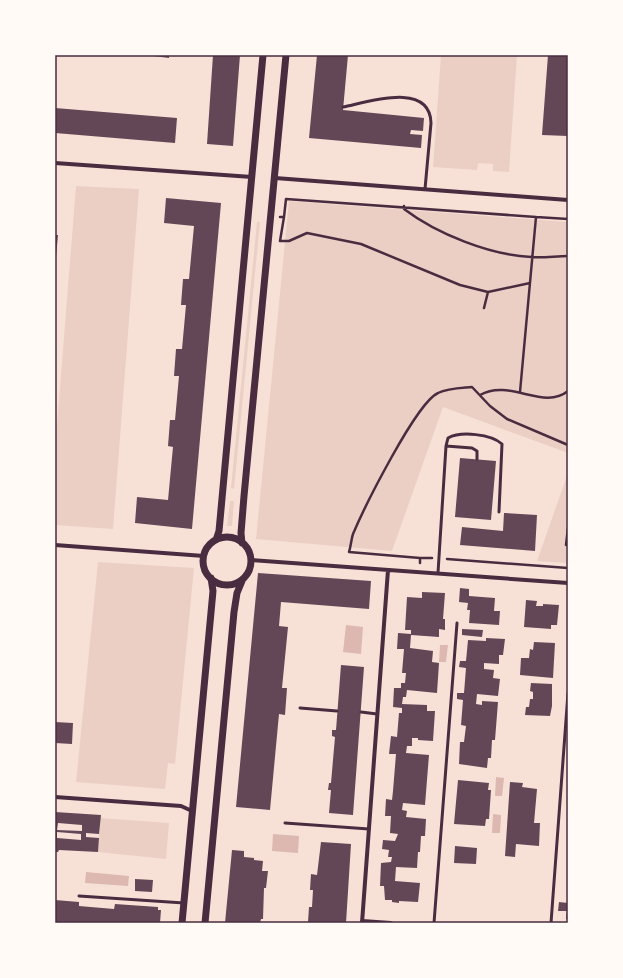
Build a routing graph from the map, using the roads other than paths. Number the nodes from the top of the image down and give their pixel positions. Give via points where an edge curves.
1 (263, 55) edge
2 (286, 55) edge
3 (343, 106) dead end
4 (55, 163) edge
5 (252, 178) junction
6 (275, 178) junction
7 (425, 189) junction
8 (568, 200) edge
9 (446, 446) junction
10 (477, 459) dead end
11 (499, 512) dead end
12 (216, 540) junction
13 (242, 543) junction
14 (55, 545) edge
15 (204, 556) junction
16 (251, 560) junction
17 (388, 570) junction
18 (438, 573) junction
19 (211, 578) junction
20 (242, 580) junction
21 (568, 583) edge
22 (457, 623) dead end
23 (568, 693) edge
24 (300, 708) dead end
25 (337, 710) dead end
26 (361, 712) dead end
27 (377, 714) junction
28 (55, 797) edge
29 (192, 811) junction
30 (285, 824) dead end
31 (369, 829) junction
32 (79, 896) dead end
33 (184, 903) junction
34 (362, 922) edge
35 (182, 923) edge
36 (205, 923) edge
37 (391, 923) edge
38 (434, 923) edge
39 (550, 923) edge

1 - 5 street
2 - 6 street
3 - 7 lane via 400,96 424,103 431,114
4 - 5 street
5 - 12 street via 219,531
6 - 7 street
6 - 13 street via 244,496
7 - 8 street
9 - 10 lane via 472,448 477,451
9 - 11 lane via 448,438 456,434 492,436 502,444
9 - 18 lane
12 - 13 street via 230,538
12 - 15 street
13 - 16 street via 249,551
14 - 15 street
15 - 19 street via 204,568
16 - 17 street
16 - 20 street via 249,571
17 - 18 street
17 - 27 street
18 - 21 street
19 - 20 street via 226,585
19 - 29 street via 213,591
20 - 36 street via 234,612
22 - 38 lane
23 - 39 lane
24 - 25 lane
26 - 27 lane
27 - 31 street
28 - 29 street via 174,806
29 - 33 street
30 - 31 lane
31 - 34 street
32 - 33 lane
33 - 35 street
34 - 37 street

